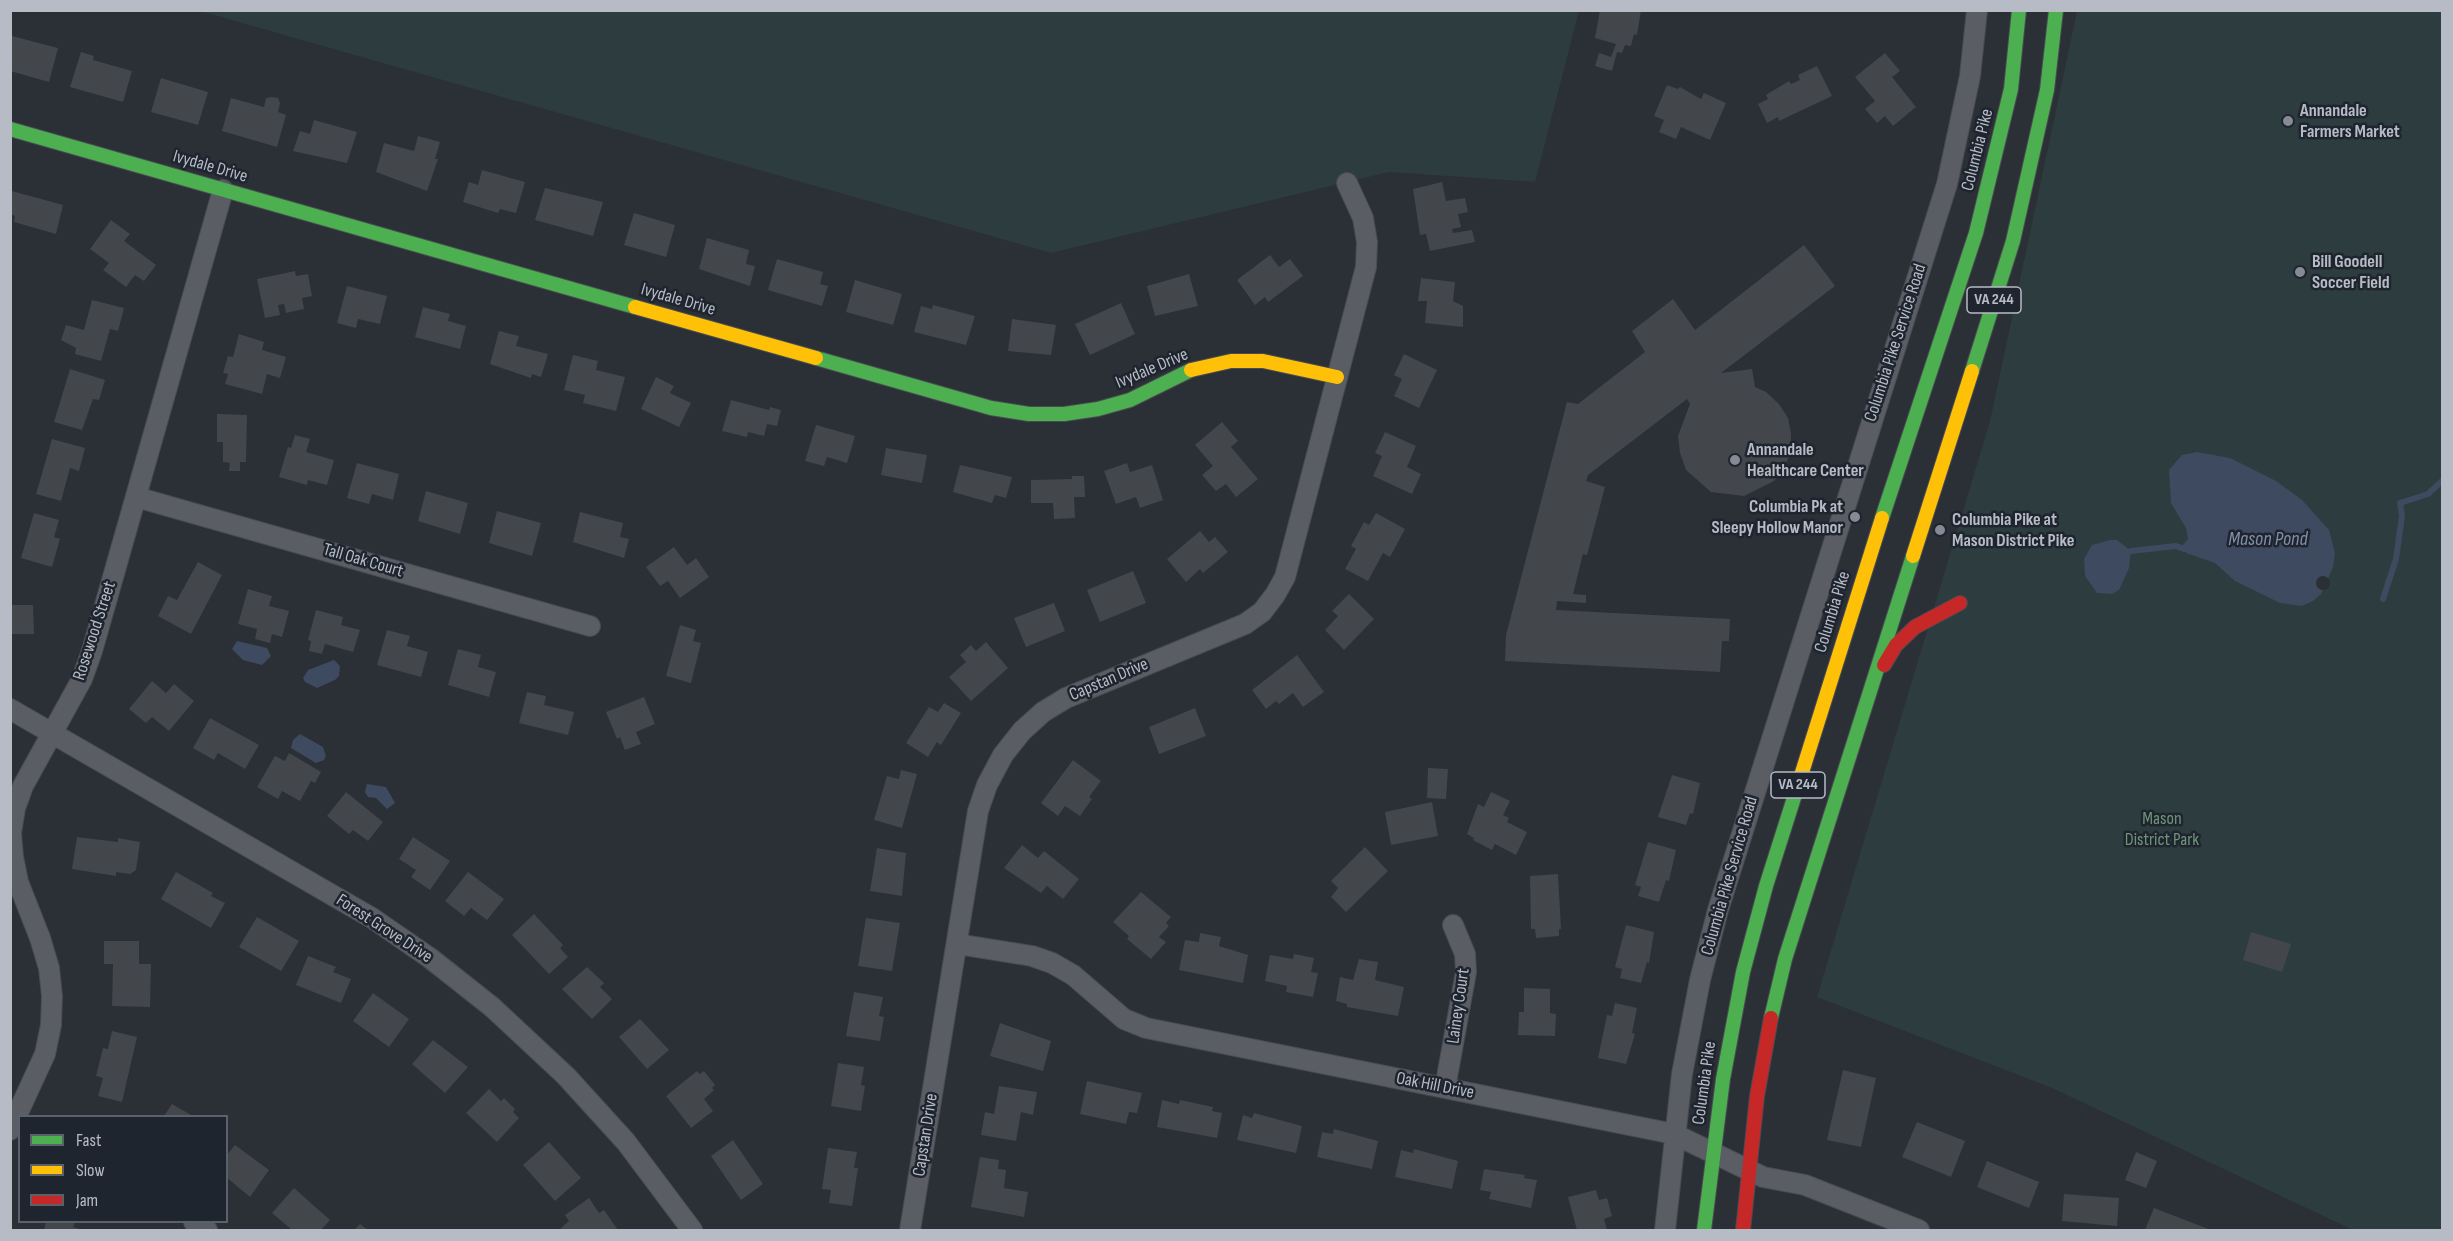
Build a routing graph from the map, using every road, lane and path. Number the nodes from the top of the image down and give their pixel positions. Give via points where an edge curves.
1 (1977, 10) edge
2 (2019, 10) edge
3 (2055, 10) edge
4 (10, 129) edge
5 (1347, 183) dead end
6 (223, 190) junction
7 (1337, 377) junction
8 (136, 497) junction
9 (1960, 603) dead end
10 (590, 626) dead end
11 (1870, 686) junction
12 (10, 709) edge
13 (52, 733) junction
14 (1453, 925) dead end
15 (957, 944) junction
16 (1445, 1088) junction
17 (14, 1122) edge
18 (1674, 1134) junction
19 (1714, 1154) junction
20 (1748, 1171) junction
21 (692, 1230) edge
22 (910, 1230) edge
23 (1665, 1230) edge
24 (1704, 1230) edge
25 (1743, 1230) edge
26 (1919, 1230) edge

1 - 18 street, Columbia Pike Service Road via 1970,76 1947,184 1718,910 1695,1006
2 - 19 main road, Columbia Pike / VA 244 via 2011,89 1976,233 1766,886 1743,972
3 - 11 main road, VA 244 via 2047,90 2013,241
4 - 6 main road, Ivydale Drive
5 - 7 street, Capstan Drive via 1363,218 1366,267
6 - 7 main road, Ivydale Drive via 991,408 1064,414 1098,409 1130,400 1187,371 1231,361 1273,362
6 - 8 street, Rosewood Street
7 - 15 street, Capstan Drive via 1285,577 1275,596 1245,624 1066,698 1042,712 1022,731 1003,755 978,812
8 - 10 street, Tall Oak Court
8 - 13 street, Rosewood Street via 89,660
9 - 11 main road via 1916,627 1896,645
11 - 20 main road, VA 244 via 1785,959 1765,1044
12 - 13 street, Forest Grove Drive
13 - 17 street, Rosewood Street via 23,786 11,833 18,882 49,968 52,996 45,1054
13 - 21 street, Forest Grove Drive via 372,918 430,958 492,1007 579,1090 626,1142
14 - 16 street, Lainey Court via 1465,954 1466,972
15 - 16 street, Oak Hill Drive via 1052,963 1115,1012 1146,1028
15 - 22 street, Capstan Drive
16 - 18 street, Oak Hill Drive
18 - 19 street, Oak Hill Drive
18 - 23 street, Columbia Pike Service Road
19 - 20 street, Oak Hill Drive
19 - 24 main road, Columbia Pike / VA 244
20 - 25 main road, VA 244
20 - 26 street, Oak Hill Drive via 1805,1185

